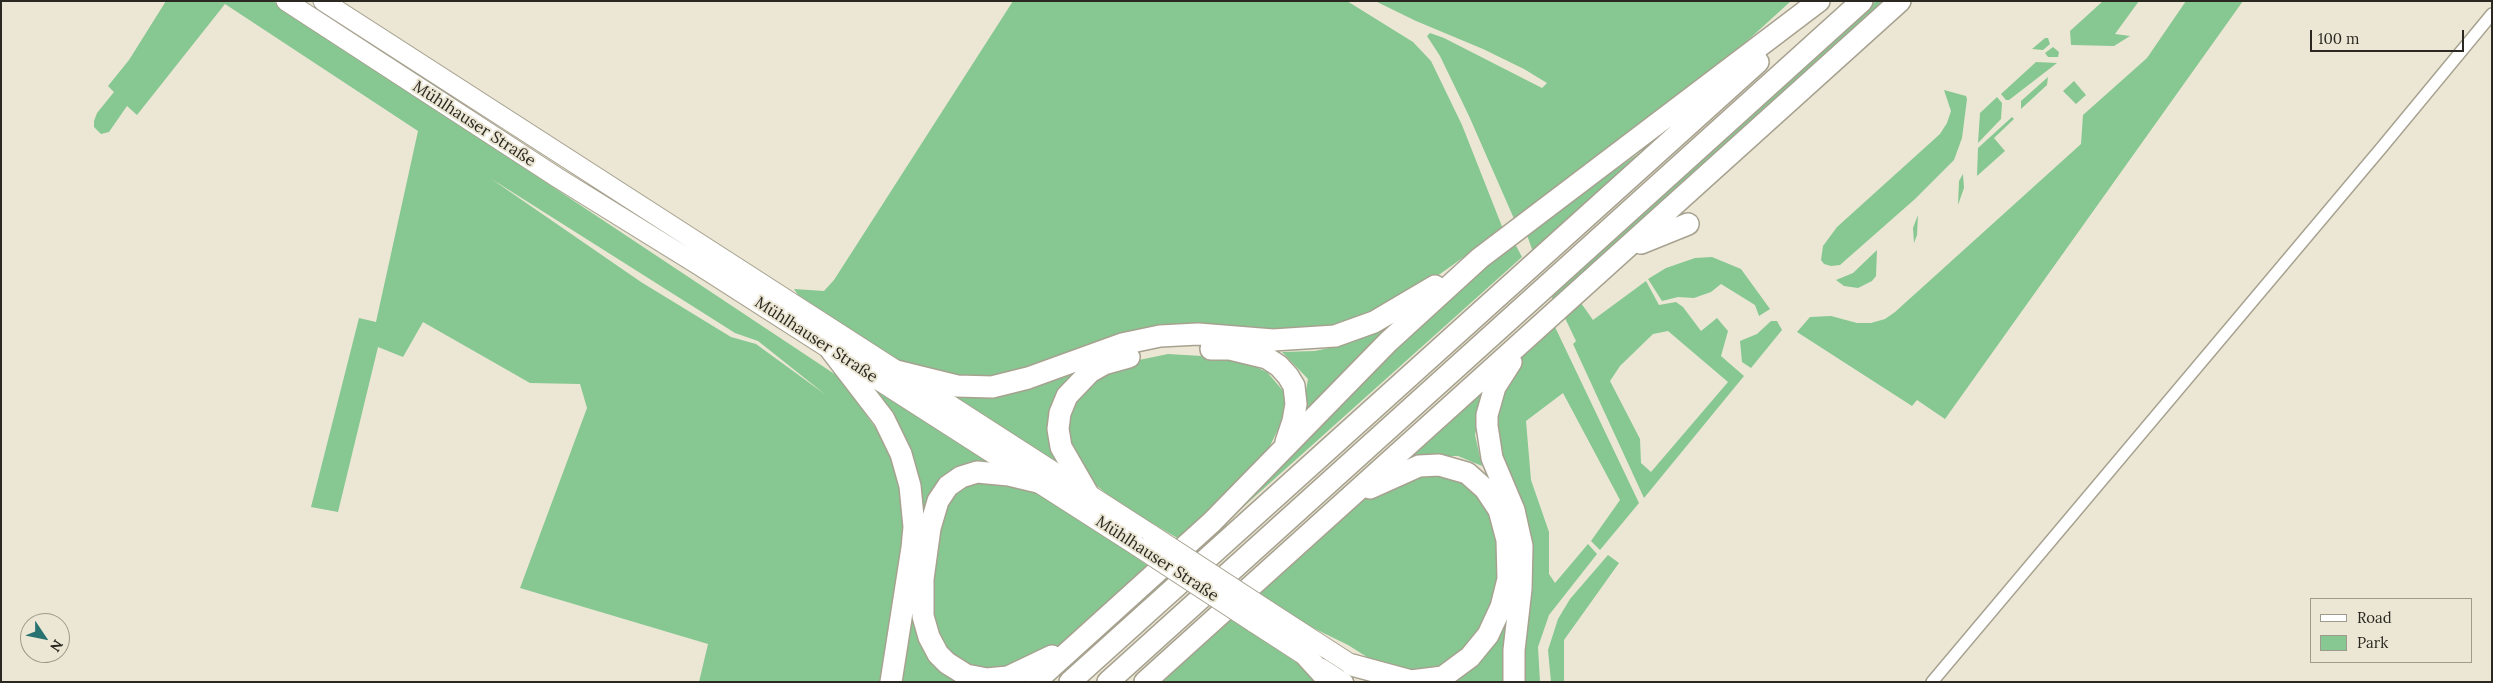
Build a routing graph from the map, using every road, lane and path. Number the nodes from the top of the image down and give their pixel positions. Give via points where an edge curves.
1 (286, 1) edge
2 (323, 1) edge
3 (1819, 1) edge
4 (1825, 1) edge
5 (1862, 1) edge
6 (1900, 1) edge
7 (2492, 14) edge
8 (1688, 224) dead end
9 (1619, 256) junction
10 (1480, 258) junction
11 (1537, 329) junction
12 (831, 350) junction
13 (896, 371) junction
14 (1276, 458) junction
15 (1038, 482) junction
16 (1088, 494) junction
17 (1336, 509) junction
18 (1144, 541) junction
19 (1260, 616) junction
20 (1094, 629) junction
21 (1307, 657) junction
22 (1349, 673) edge
23 (891, 682) edge
24 (1035, 682) edge
25 (1070, 682) edge
26 (1108, 682) edge
27 (1145, 682) edge
28 (1330, 682) edge
29 (1379, 682) edge
30 (1514, 682) edge
31 (1932, 682) edge

1 - 12 main road, Mühlhauser Straße
2 - 13 main road, Mühlhauser Straße
3 - 10 highway
4 - 25 highway
5 - 26 highway
6 - 9 highway
7 - 31 street
8 - 9 highway
9 - 11 highway
10 - 13 highway via 1393,312 1335,336 1273,340 1198,334 1160,336 1122,344 1028,378 992,387 957,386
10 - 14 highway via 1388,342
11 - 17 highway
11 - 30 highway via 1502,374 1490,398 1487,415 1492,458 1514,510 1522,546
12 - 15 main road, Mühlhauser Straße
12 - 23 highway via 884,420 901,454 910,486 914,527 912,548
13 - 16 main road, Mühlhauser Straße
14 - 16 highway via 1291,430 1296,404 1294,386 1280,366 1266,358 1230,349 1160,350 1104,364 1090,372 1067,396 1058,429 1061,447
14 - 20 highway via 1212,522
15 - 18 main road, Mühlhauser Straße
15 - 20 highway via 977,472 954,481 942,494 930,528 923,579 923,616 929,637 946,663 966,675 987,679 1008,677 1028,669
16 - 18 main road, Mühlhauser Straße
17 - 22 highway via 1409,470 1430,465 1446,466 1467,473 1485,489 1499,510 1507,540 1508,579 1501,607 1488,635 1461,666 1444,676 1411,681
17 - 27 highway
18 - 19 main road, Mühlhauser Straße, bridge
19 - 21 main road, Mühlhauser Straße
19 - 22 main road, Mühlhauser Straße
20 - 24 highway
21 - 22 main road, Mühlhauser Straße
21 - 28 highway
22 - 29 main road, Mühlhauser Straße

